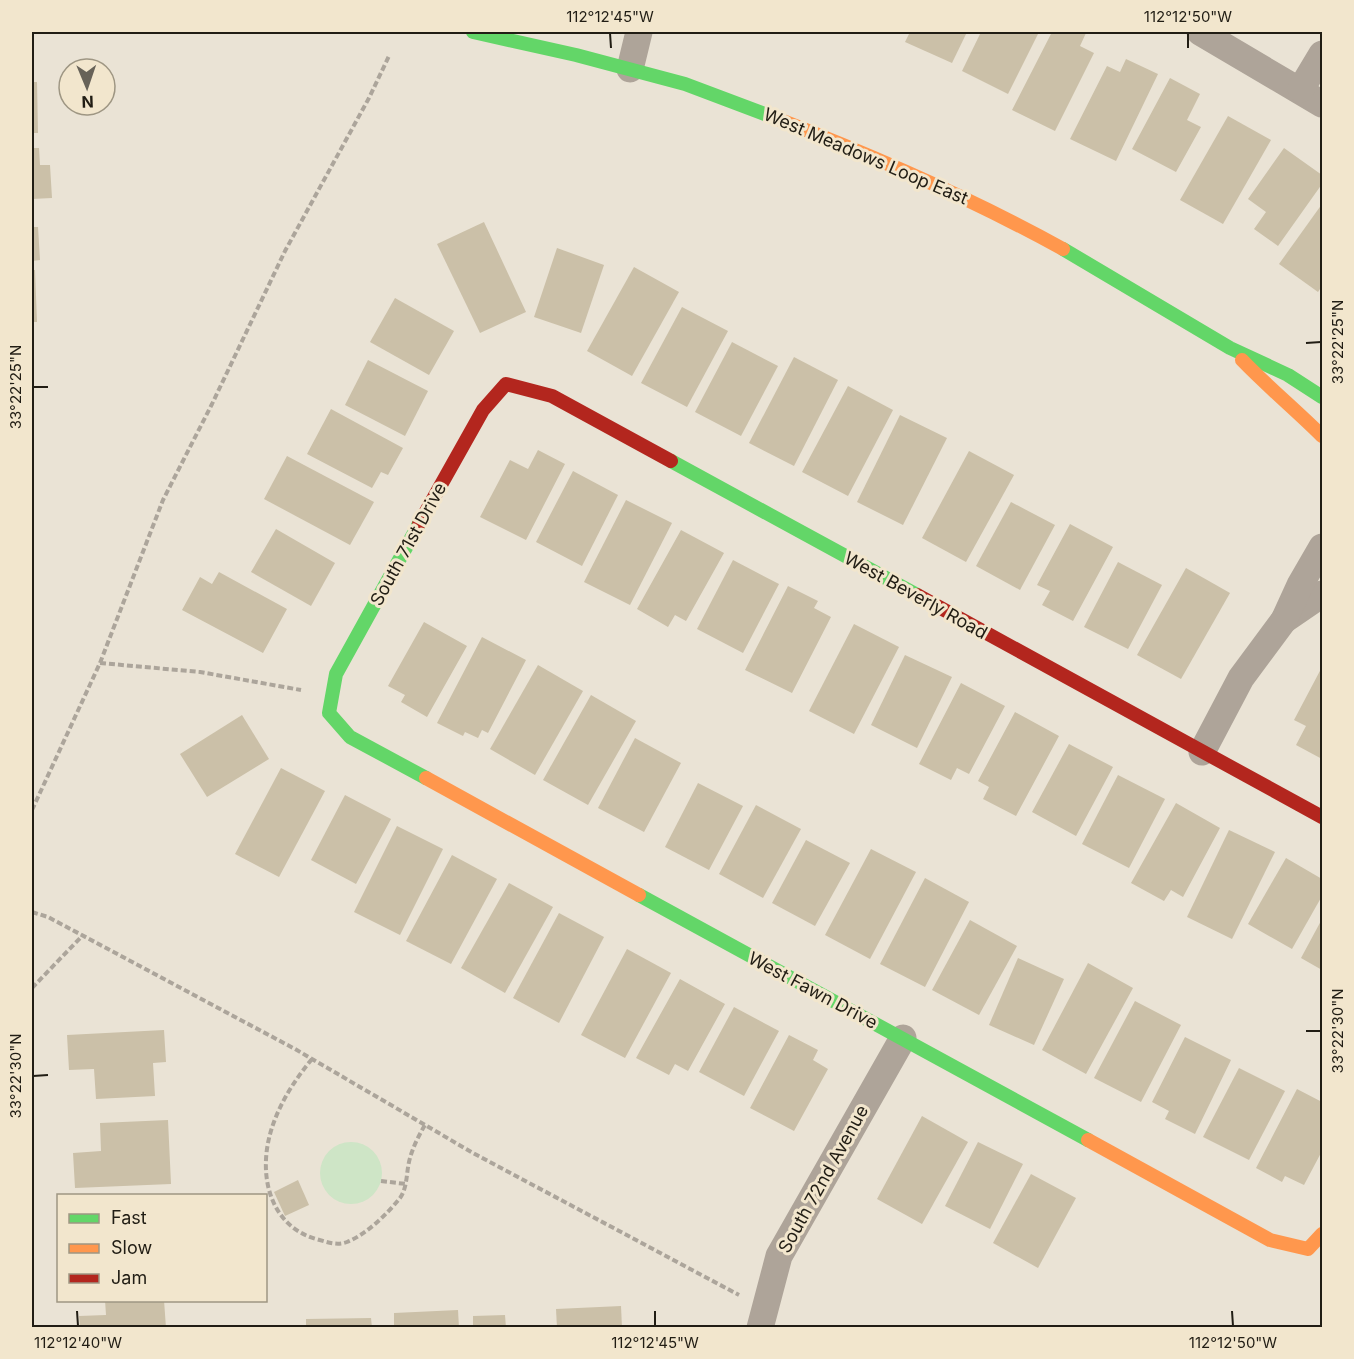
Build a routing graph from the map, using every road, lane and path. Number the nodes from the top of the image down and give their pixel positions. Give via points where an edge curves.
1 (473, 32) edge
2 (639, 32) edge
3 (1200, 32) edge
4 (1323, 54) edge
5 (389, 56) dead end
6 (630, 69) junction
7 (1312, 97) edge
8 (1230, 348) junction
9 (506, 384) joint
10 (1323, 397) edge
11 (1323, 436) edge
12 (1323, 547) edge
13 (1323, 594) edge
14 (1284, 620) junction
15 (100, 663) junction
16 (332, 694) junction
17 (329, 713) joint
18 (1202, 752) junction
19 (32, 810) edge
20 (1323, 817) edge
21 (32, 912) edge
22 (83, 935) junction
23 (32, 988) edge
24 (903, 1038) junction
25 (312, 1059) junction
26 (425, 1125) junction
27 (381, 1181) dead end
28 (406, 1184) junction
29 (1323, 1234) edge
30 (740, 1296) dead end
31 (760, 1328) edge

1 - 6 street, West Meadows Loop East
2 - 6 street
3 - 7 street
4 - 7 street
5 - 15 path via 285,250 163,500
6 - 8 street, West Meadows Loop East via 754,109 877,157 991,209
8 - 10 street via 1288,375
8 - 11 street via 1274,394
9 - 16 street, South 71st Drive via 477,420 336,675
9 - 18 street, West Beverly Road via 552,396
12 - 14 street
13 - 14 street
14 - 18 street via 1241,678
15 - 16 path via 200,672
15 - 19 path
16 - 17 street, South 71st Drive
17 - 24 street, West Fawn Drive via 350,737
18 - 20 street, West Beverly Road
21 - 22 path
22 - 23 path
22 - 25 path
24 - 29 street, West Fawn Drive via 1270,1240 1308,1249
24 - 31 street, South 72nd Avenue via 779,1256
25 - 26 path
25 - 28 path via 289,1089 268,1144 269,1193 277,1212 286,1223 311,1237 336,1244 347,1242 383,1216 402,1196
26 - 28 path via 410,1159
26 - 30 path
27 - 28 path

